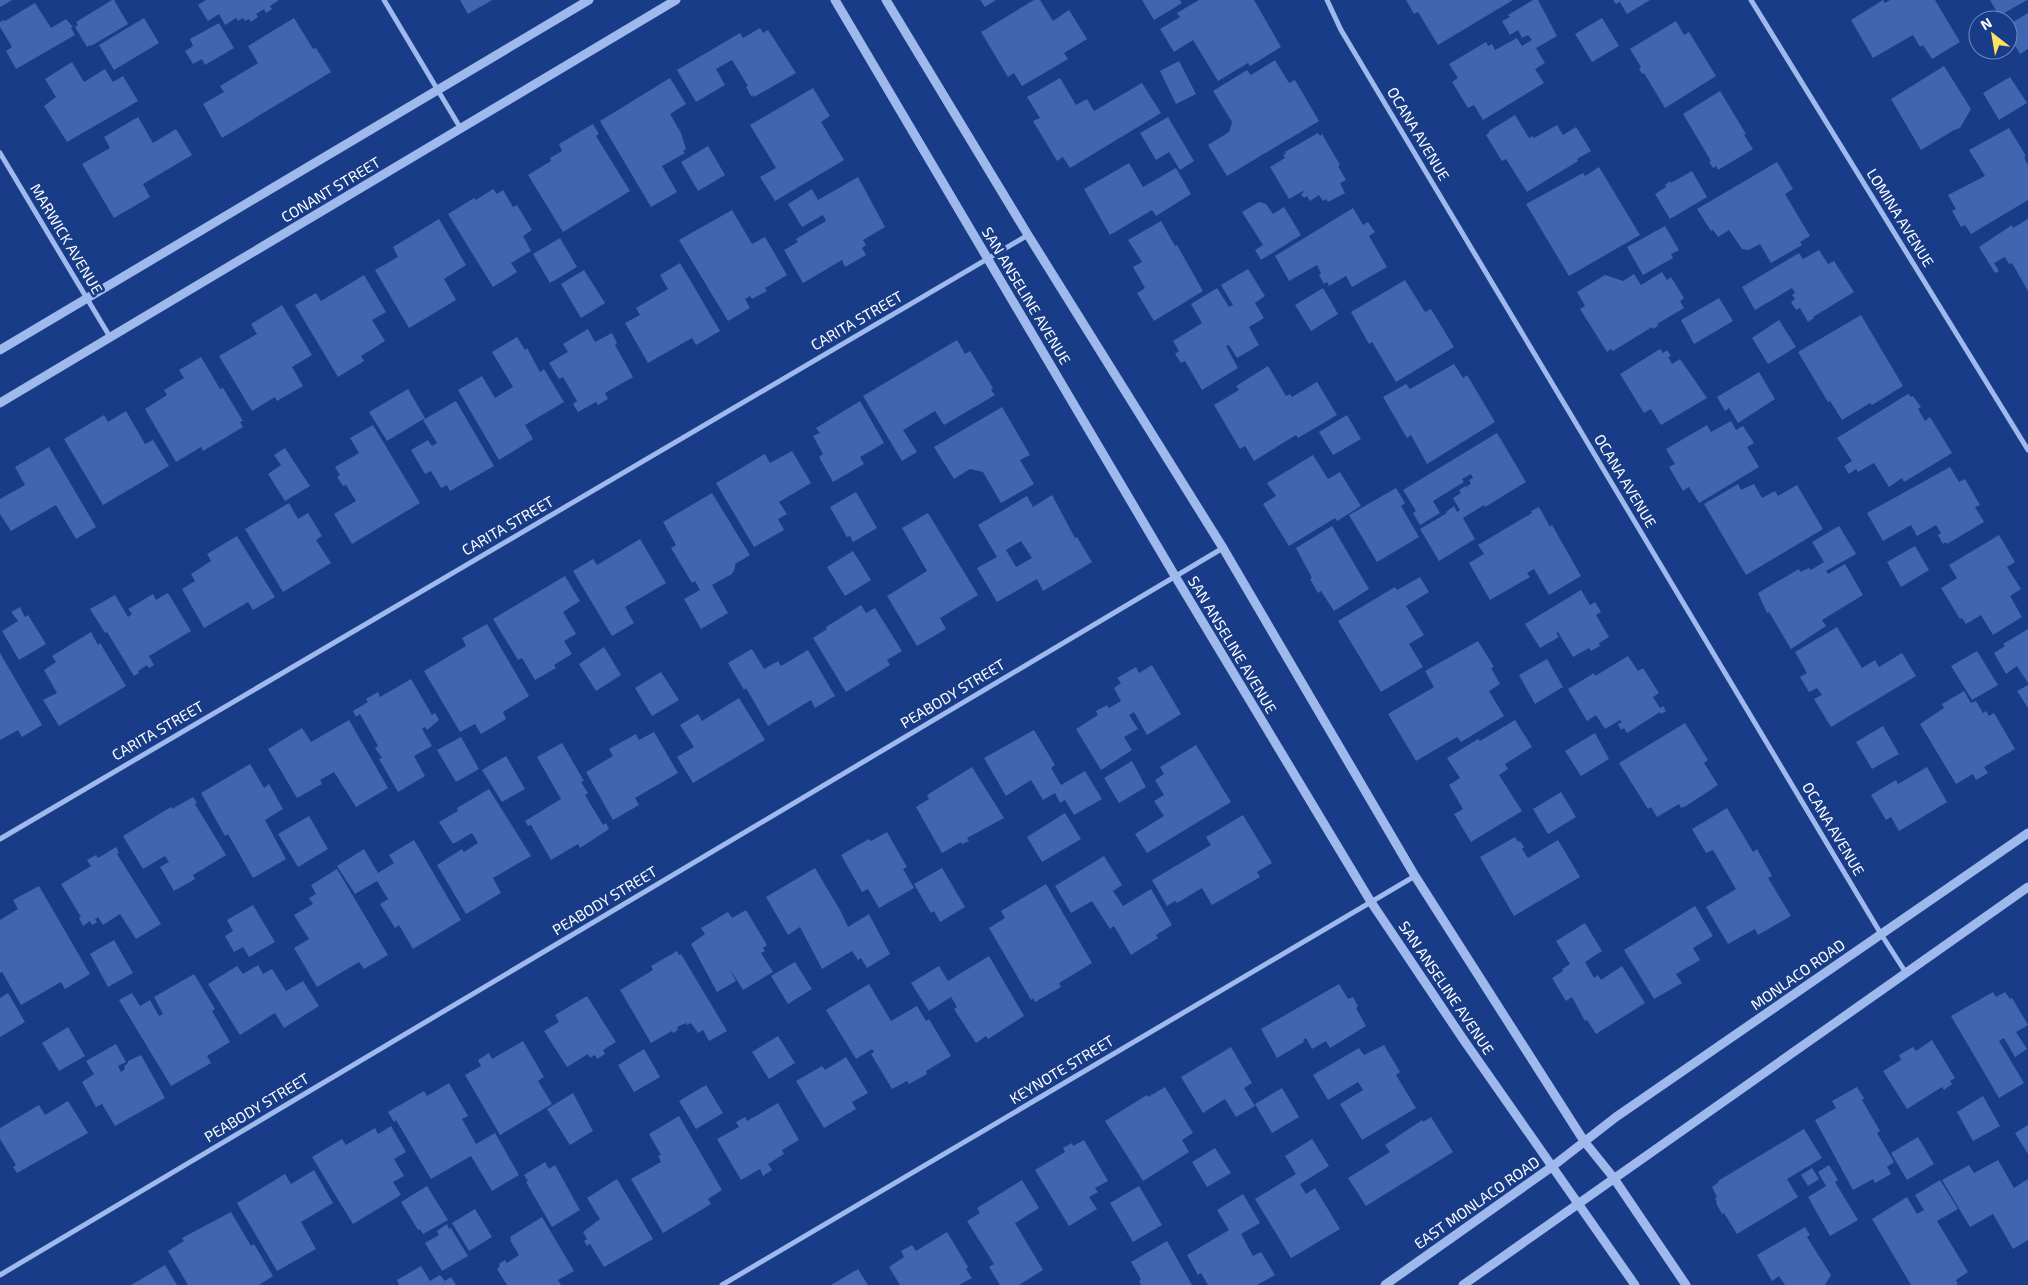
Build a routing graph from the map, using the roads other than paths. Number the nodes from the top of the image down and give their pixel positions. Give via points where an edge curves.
1 (384, 0) edge
2 (589, 0) edge
3 (676, 0) edge
4 (835, 0) edge
5 (886, 0) edge
6 (1328, 0) edge
7 (1750, 0) edge
8 (438, 90) junction
9 (461, 129) junction
10 (0, 153) edge
11 (1028, 234) junction
12 (988, 259) junction
13 (87, 299) junction
14 (110, 337) junction
15 (0, 350) edge
16 (0, 403) edge
17 (2028, 450) edge
18 (1223, 548) junction
19 (1175, 576) junction
20 (2028, 833) edge
21 (0, 839) edge
22 (1415, 876) junction
23 (2028, 888) edge
24 (1371, 902) junction
25 (1880, 934) junction
26 (1906, 973) junction
27 (1584, 1141) junction
28 (1553, 1166) junction
29 (1613, 1177) junction
30 (1579, 1204) junction
31 (0, 1275) edge
32 (722, 1285) edge
33 (1385, 1285) edge
34 (1462, 1285) edge
35 (1635, 1285) edge
36 (1686, 1285) edge

1 - 8 street
2 - 8 street, CONANT STREET
3 - 9 street, CONANT STREET
4 - 12 street, SAN ANSELINE AVENUE
5 - 11 street
6 - 25 street, OCANA AVENUE via 1341,30
7 - 17 street, LOMINA AVENUE
8 - 9 street
8 - 13 street, CONANT STREET
9 - 14 street, CONANT STREET
10 - 13 street, MARWICK AVENUE
11 - 12 street, CARITA STREET
11 - 18 street
12 - 19 street, SAN ANSELINE AVENUE
12 - 21 street, CARITA STREET
13 - 14 street, MARWICK AVENUE
13 - 15 street, CONANT STREET
14 - 16 street, CONANT STREET
18 - 19 street, PEABODY STREET
18 - 22 street
19 - 24 street, SAN ANSELINE AVENUE
19 - 31 street, PEABODY STREET
20 - 25 street, MONLACO ROAD
22 - 24 street, KEYNOTE STREET
22 - 27 street
23 - 26 street
24 - 28 street, SAN ANSELINE AVENUE
24 - 32 street, KEYNOTE STREET
25 - 26 street, OCANA AVENUE
25 - 27 street, MONLACO ROAD
26 - 29 street
27 - 28 street, EAST MONLACO ROAD
27 - 29 street
28 - 30 street, SAN ANSELINE AVENUE
28 - 33 street, EAST MONLACO ROAD
29 - 30 street
29 - 36 street
30 - 34 street
30 - 35 street, SAN ANSELINE AVENUE

